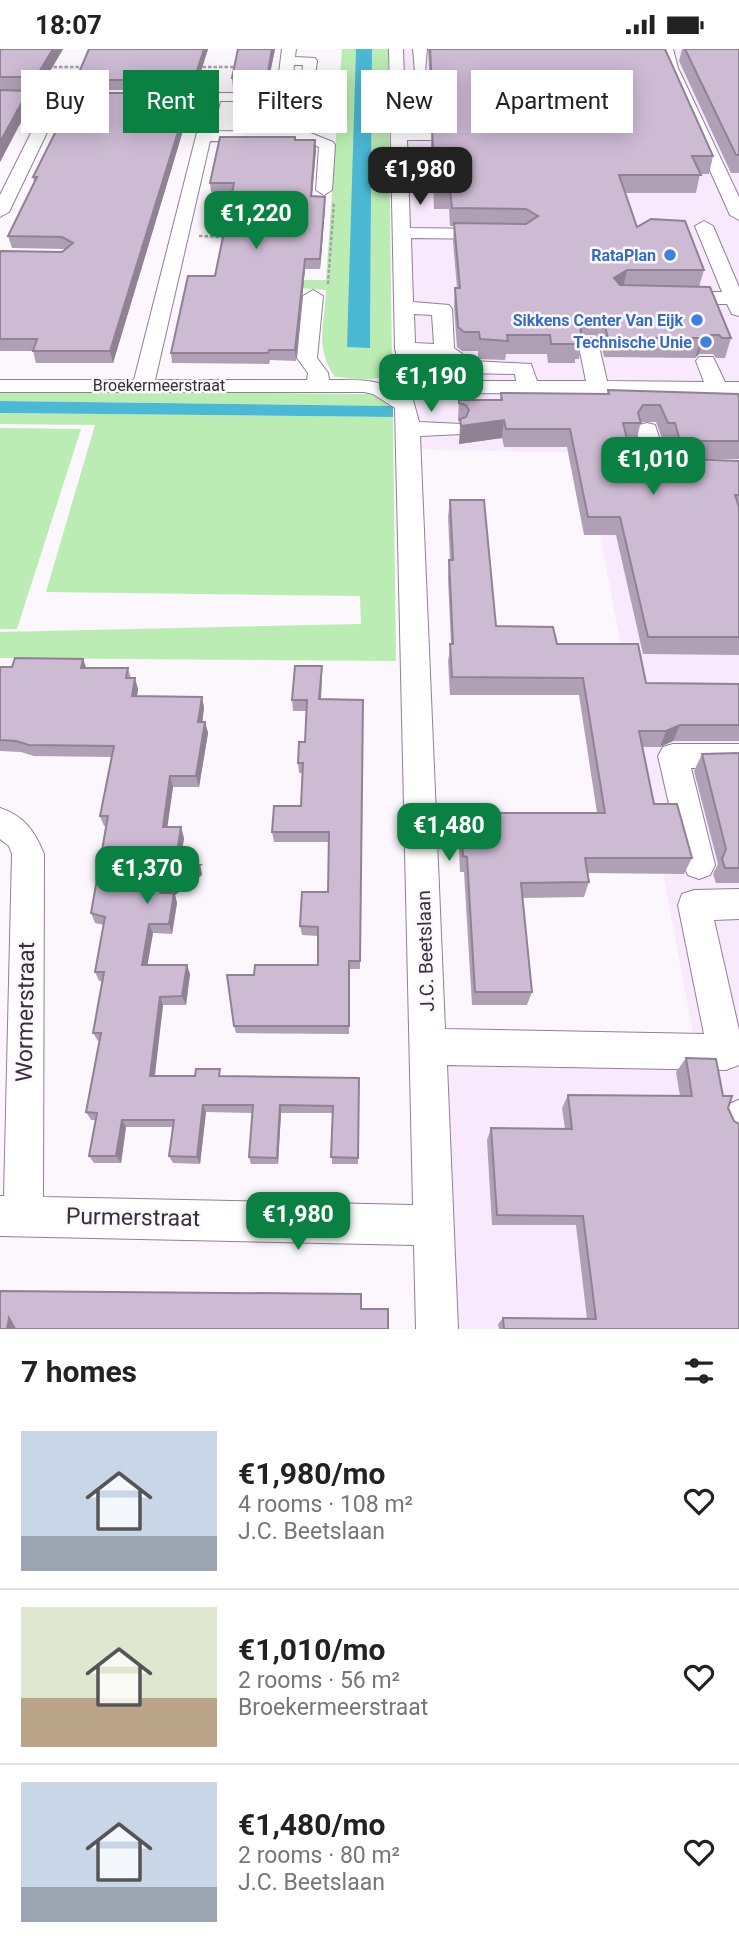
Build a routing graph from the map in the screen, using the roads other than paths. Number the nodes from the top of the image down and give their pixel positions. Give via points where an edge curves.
1 (666, 49) edge
2 (396, 53) edge
3 (420, 58) edge
4 (287, 64) edge
5 (0, 96) edge
6 (21, 96) edge
7 (219, 97) edge
8 (39, 133) edge
9 (206, 133) edge
10 (399, 135) joint
11 (438, 135) edge
12 (205, 137) junction
13 (325, 189) road end
14 (0, 212) edge
15 (739, 215) edge
16 (402, 233) junction
17 (510, 235) edge
18 (313, 296) dead end
19 (665, 297) edge
20 (738, 306) edge
21 (404, 308) junction
22 (587, 342) dead end
23 (405, 349) junction
24 (444, 349) junction
25 (706, 361) dead end
26 (408, 371) junction
27 (143, 385) junction
28 (318, 385) junction
29 (0, 386) edge
30 (435, 387) junction
31 (528, 387) junction
32 (598, 388) junction
33 (717, 388) junction
34 (739, 388) edge
35 (397, 407) junction
36 (454, 429) dead end
37 (647, 430) dead end
38 (739, 469) edge
39 (739, 756) edge
40 (0, 821) edge
41 (699, 865) dead end
42 (739, 904) edge
43 (428, 1047) junction
44 (11, 1216) edge
45 (434, 1225) junction
46 (437, 1329) edge

1 - 15 street
2 - 3 street
4 - 7 street via 280,95
5 - 6 street
8 - 14 street
9 - 12 street
10 - 11 street
10 - 16 street
12 - 13 street via 308,137 324,142
12 - 27 street
15 - 20 street via 728,224 703,225
16 - 17 street
16 - 21 street
18 - 28 street via 307,358 318,373
19 - 20 street
21 - 23 street
21 - 24 street via 442,309
22 - 32 street
23 - 24 street
23 - 26 street
24 - 31 street via 467,367 524,367
25 - 33 street
26 - 30 street
26 - 35 street
27 - 28 street, Broekermeerstraat
27 - 29 street, Broekermeerstraat
28 - 35 street, Broekermeerstraat
30 - 31 street
30 - 35 street
31 - 32 street
32 - 33 street
33 - 34 street
35 - 36 street, Broekermeerstraat
35 - 43 street, J.C. Beetslaan
37 - 38 street via 657,469
39 - 41 street via 673,756
40 - 44 street, Wormerstraat via 22,838 28,854
42 - 43 street via 694,905 726,1052
43 - 45 street, J.C. Beetslaan
44 - 45 street, Purmerstraat
45 - 46 street, J.C. Beetslaan

